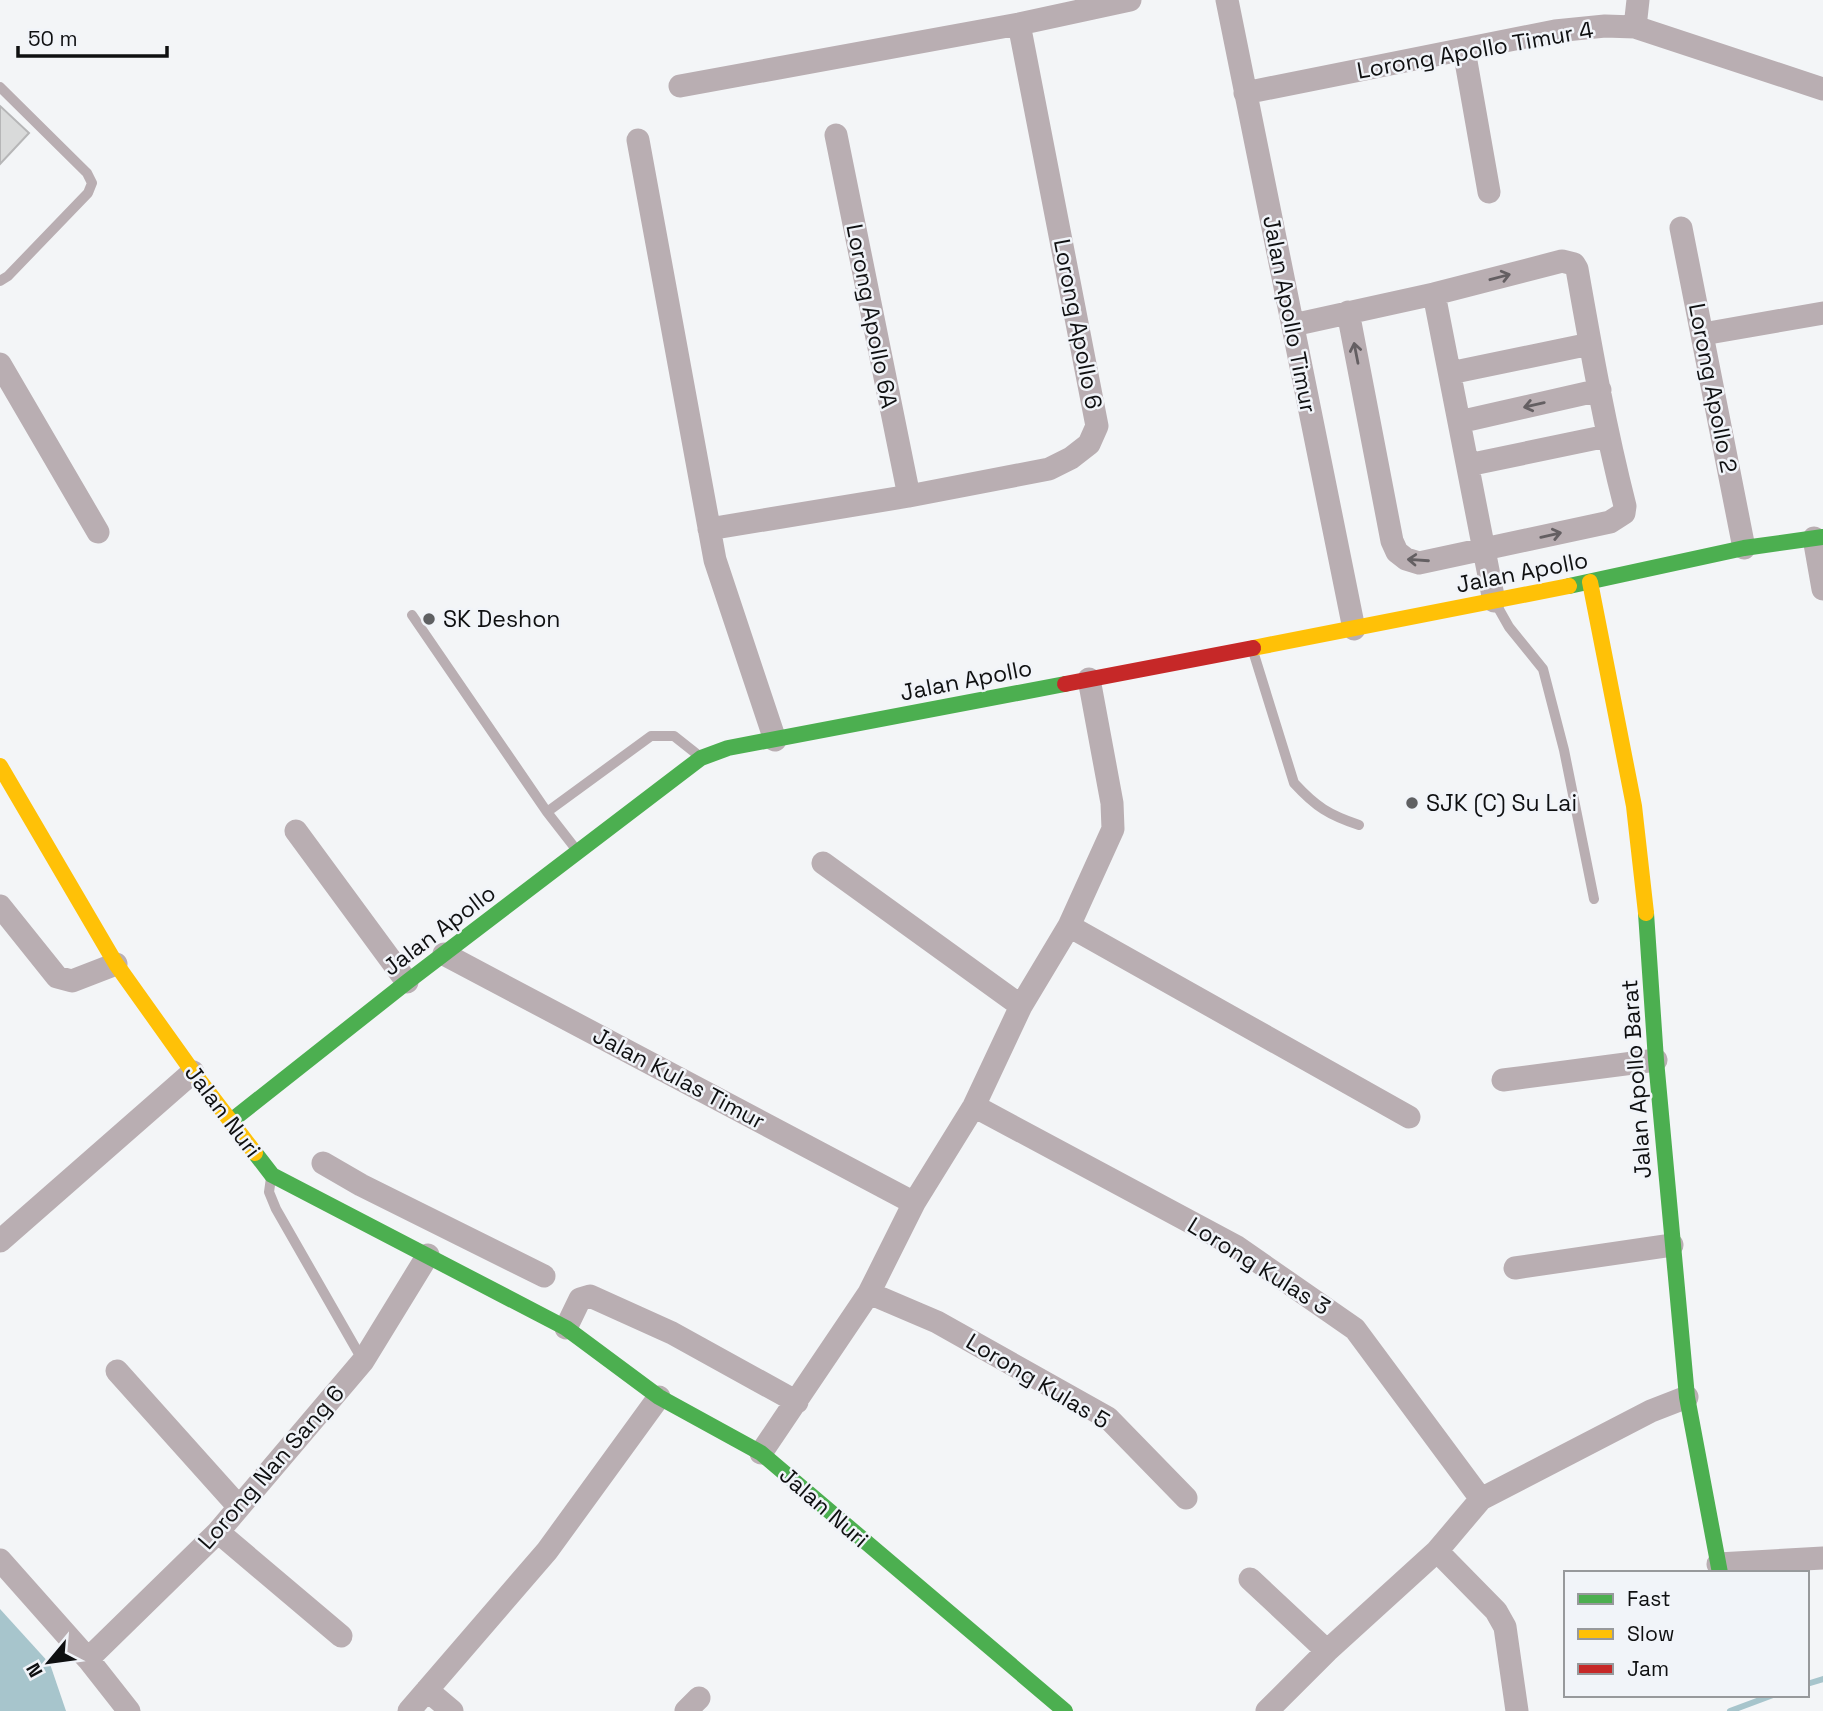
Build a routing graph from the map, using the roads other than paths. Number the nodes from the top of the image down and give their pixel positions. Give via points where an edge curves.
1 (1130, 0) edge
2 (1227, 0) edge
3 (1637, 0) edge
4 (1019, 24) junction
5 (1636, 27) junction
6 (1464, 50) junction
7 (680, 86) dead end
8 (0, 87) edge
9 (1823, 89) edge
10 (1245, 93) junction
11 (835, 135) dead end
12 (638, 140) dead end
13 (1489, 192) dead end
14 (1681, 228) dead end
15 (0, 281) edge
16 (1434, 294) junction
17 (1348, 312) junction
18 (1823, 313) edge
19 (1293, 325) junction
20 (1703, 334) junction
21 (1590, 344) junction
22 (0, 363) edge
23 (1450, 373) junction
24 (1600, 390) junction
25 (1459, 422) junction
26 (1607, 436) junction
27 (1468, 465) junction
28 (909, 496) junction
29 (709, 529) junction
30 (98, 532) dead end
31 (1819, 537) edge
32 (1744, 548) junction
33 (1485, 551) junction
34 (1590, 582) junction
35 (1823, 589) edge
36 (1494, 601) junction
37 (412, 615) dead end
38 (1354, 629) junction
39 (1252, 648) junction
40 (1088, 679) junction
41 (775, 740) junction
42 (701, 758) junction
43 (0, 766) edge
44 (547, 812) junction
45 (1359, 825) dead end
46 (296, 831) dead end
47 (578, 852) junction
48 (823, 863) dead end
49 (1594, 899) dead end
50 (0, 906) edge
51 (1069, 926) junction
52 (444, 954) junction
53 (116, 964) junction
54 (407, 982) junction
55 (1021, 1006) junction
56 (1656, 1060) junction
57 (193, 1072) junction
58 (1503, 1080) dead end
59 (974, 1106) junction
60 (1409, 1117) dead end
61 (231, 1121) junction
62 (323, 1163) dead end
63 (271, 1175) junction
64 (361, 1185) junction
65 (914, 1203) junction
66 (345, 1215) junction
67 (0, 1241) edge
68 (1672, 1245) junction
69 (428, 1255) junction
70 (510, 1258) junction
71 (1516, 1268) dead end
72 (544, 1276) dead end
73 (492, 1288) junction
74 (869, 1293) junction
75 (566, 1328) junction
76 (363, 1360) junction
77 (117, 1371) dead end
78 (659, 1397) junction
79 (1687, 1397) junction
80 (797, 1402) junction
81 (761, 1453) junction
82 (1186, 1498) dead end
83 (1481, 1499) junction
84 (239, 1507) junction
85 (218, 1532) junction
86 (1437, 1551) junction
87 (1823, 1558) edge
88 (0, 1560) edge
89 (1719, 1569) edge
90 (1250, 1579) dead end
91 (341, 1636) dead end
92 (1326, 1651) junction
93 (88, 1659) junction
94 (427, 1690) junction
95 (129, 1711) edge
96 (409, 1711) edge
97 (452, 1711) edge
98 (1065, 1711) edge
99 (1267, 1711) edge
100 (1517, 1711) edge

1 - 4 street
2 - 10 street, Jalan Apollo Timur
3 - 5 street
4 - 7 street
4 - 28 street, Lorong Apollo 6 via 1097,426 1089,444 1049,468
5 - 6 street, Lorong Apollo Timur 4 via 1555,31
5 - 9 street, Lorong Apollo Timur 4
6 - 10 street, Lorong Apollo Timur 4
6 - 13 street
8 - 15 lane via 92,183 88,193
10 - 19 street, Jalan Apollo Timur
11 - 28 street, Lorong Apollo 6A
12 - 29 street
14 - 20 street, Lorong Apollo 2
16 - 17 street
16 -> 21 street via 1570,262 1577,269
16 - 23 street
17 - 19 street
33 -> 17 street via 1419,563 1397,552
18 - 20 street
19 - 38 street, Jalan Apollo Timur
20 - 32 street, Lorong Apollo 2
21 - 23 street
21 - 24 street
22 - 30 street
23 - 25 street
24 -> 25 street
24 - 26 street
25 - 27 street
26 - 27 street
33 -> 26 street via 1621,517 1625,506
27 - 33 street
28 - 29 street, Lorong Apollo 6
29 - 41 street via 715,560
31 - 32 street, Jalan Apollo
31 - 35 street
32 - 34 street, Jalan Apollo
33 - 36 street
34 - 36 street, Jalan Apollo
34 - 56 street, Jalan Apollo Barat via 1634,806
36 - 38 street, Jalan Apollo
36 - 49 lane via 1543,669
37 - 44 lane
38 - 39 street, Jalan Apollo
39 - 40 street, Jalan Apollo
39 - 45 lane via 1294,783 1333,817
40 - 41 street, Jalan Apollo
40 - 51 street via 1113,829
41 - 42 street, Jalan Apollo
42 - 44 lane via 674,736 651,736
42 - 47 street, Jalan Apollo
43 - 53 street, Jalan Nuri
44 - 47 lane
46 - 54 street
47 - 52 street, Jalan Apollo
48 - 55 street
50 - 53 street via 57,977 72,981
51 - 55 street
51 - 60 street
52 - 54 street, Jalan Apollo
52 - 65 street, Jalan Kulas Timur
53 - 57 street, Jalan Nuri
54 - 61 street, Jalan Apollo
55 - 59 street
56 - 58 street
56 - 68 street, Jalan Apollo Barat
57 - 61 street, Jalan Nuri
57 - 67 street
59 - 65 street
59 - 83 street, Lorong Kulas 3 via 1237,1247 1355,1329
61 - 63 street, Jalan Nuri
62 - 64 street
63 - 66 street, Jalan Nuri
63 - 76 lane via 276,1209
64 - 66 street
64 - 70 street
65 - 74 street
66 - 69 street, Jalan Nuri
68 - 71 street
68 - 79 street, Jalan Apollo Barat
69 - 73 street, Jalan Nuri
69 - 76 street, Lorong Nan Sang 6
70 - 72 street
70 - 73 street
73 - 75 street, Jalan Nuri
74 - 80 street
74 - 82 street, Lorong Kulas 5 via 937,1322 1108,1418
75 - 78 street, Jalan Nuri
75 - 80 street via 580,1299 590,1296 672,1333
76 - 84 street, Lorong Nan Sang 6
77 - 84 street
78 - 81 street, Jalan Nuri
78 - 94 street via 547,1551
79 - 83 street
79 - 89 street, Jalan Apollo Barat
80 - 81 street
81 - 98 street, Jalan Nuri
83 - 86 street
84 - 85 street, Lorong Nan Sang 6
85 - 91 street
85 - 93 street, Lorong Nan Sang 6
86 - 92 street
86 - 100 street via 1496,1611 1505,1627
87 - 89 street
88 - 93 street
90 - 92 street
92 - 99 street
93 - 95 street
94 - 96 street
94 - 97 street

